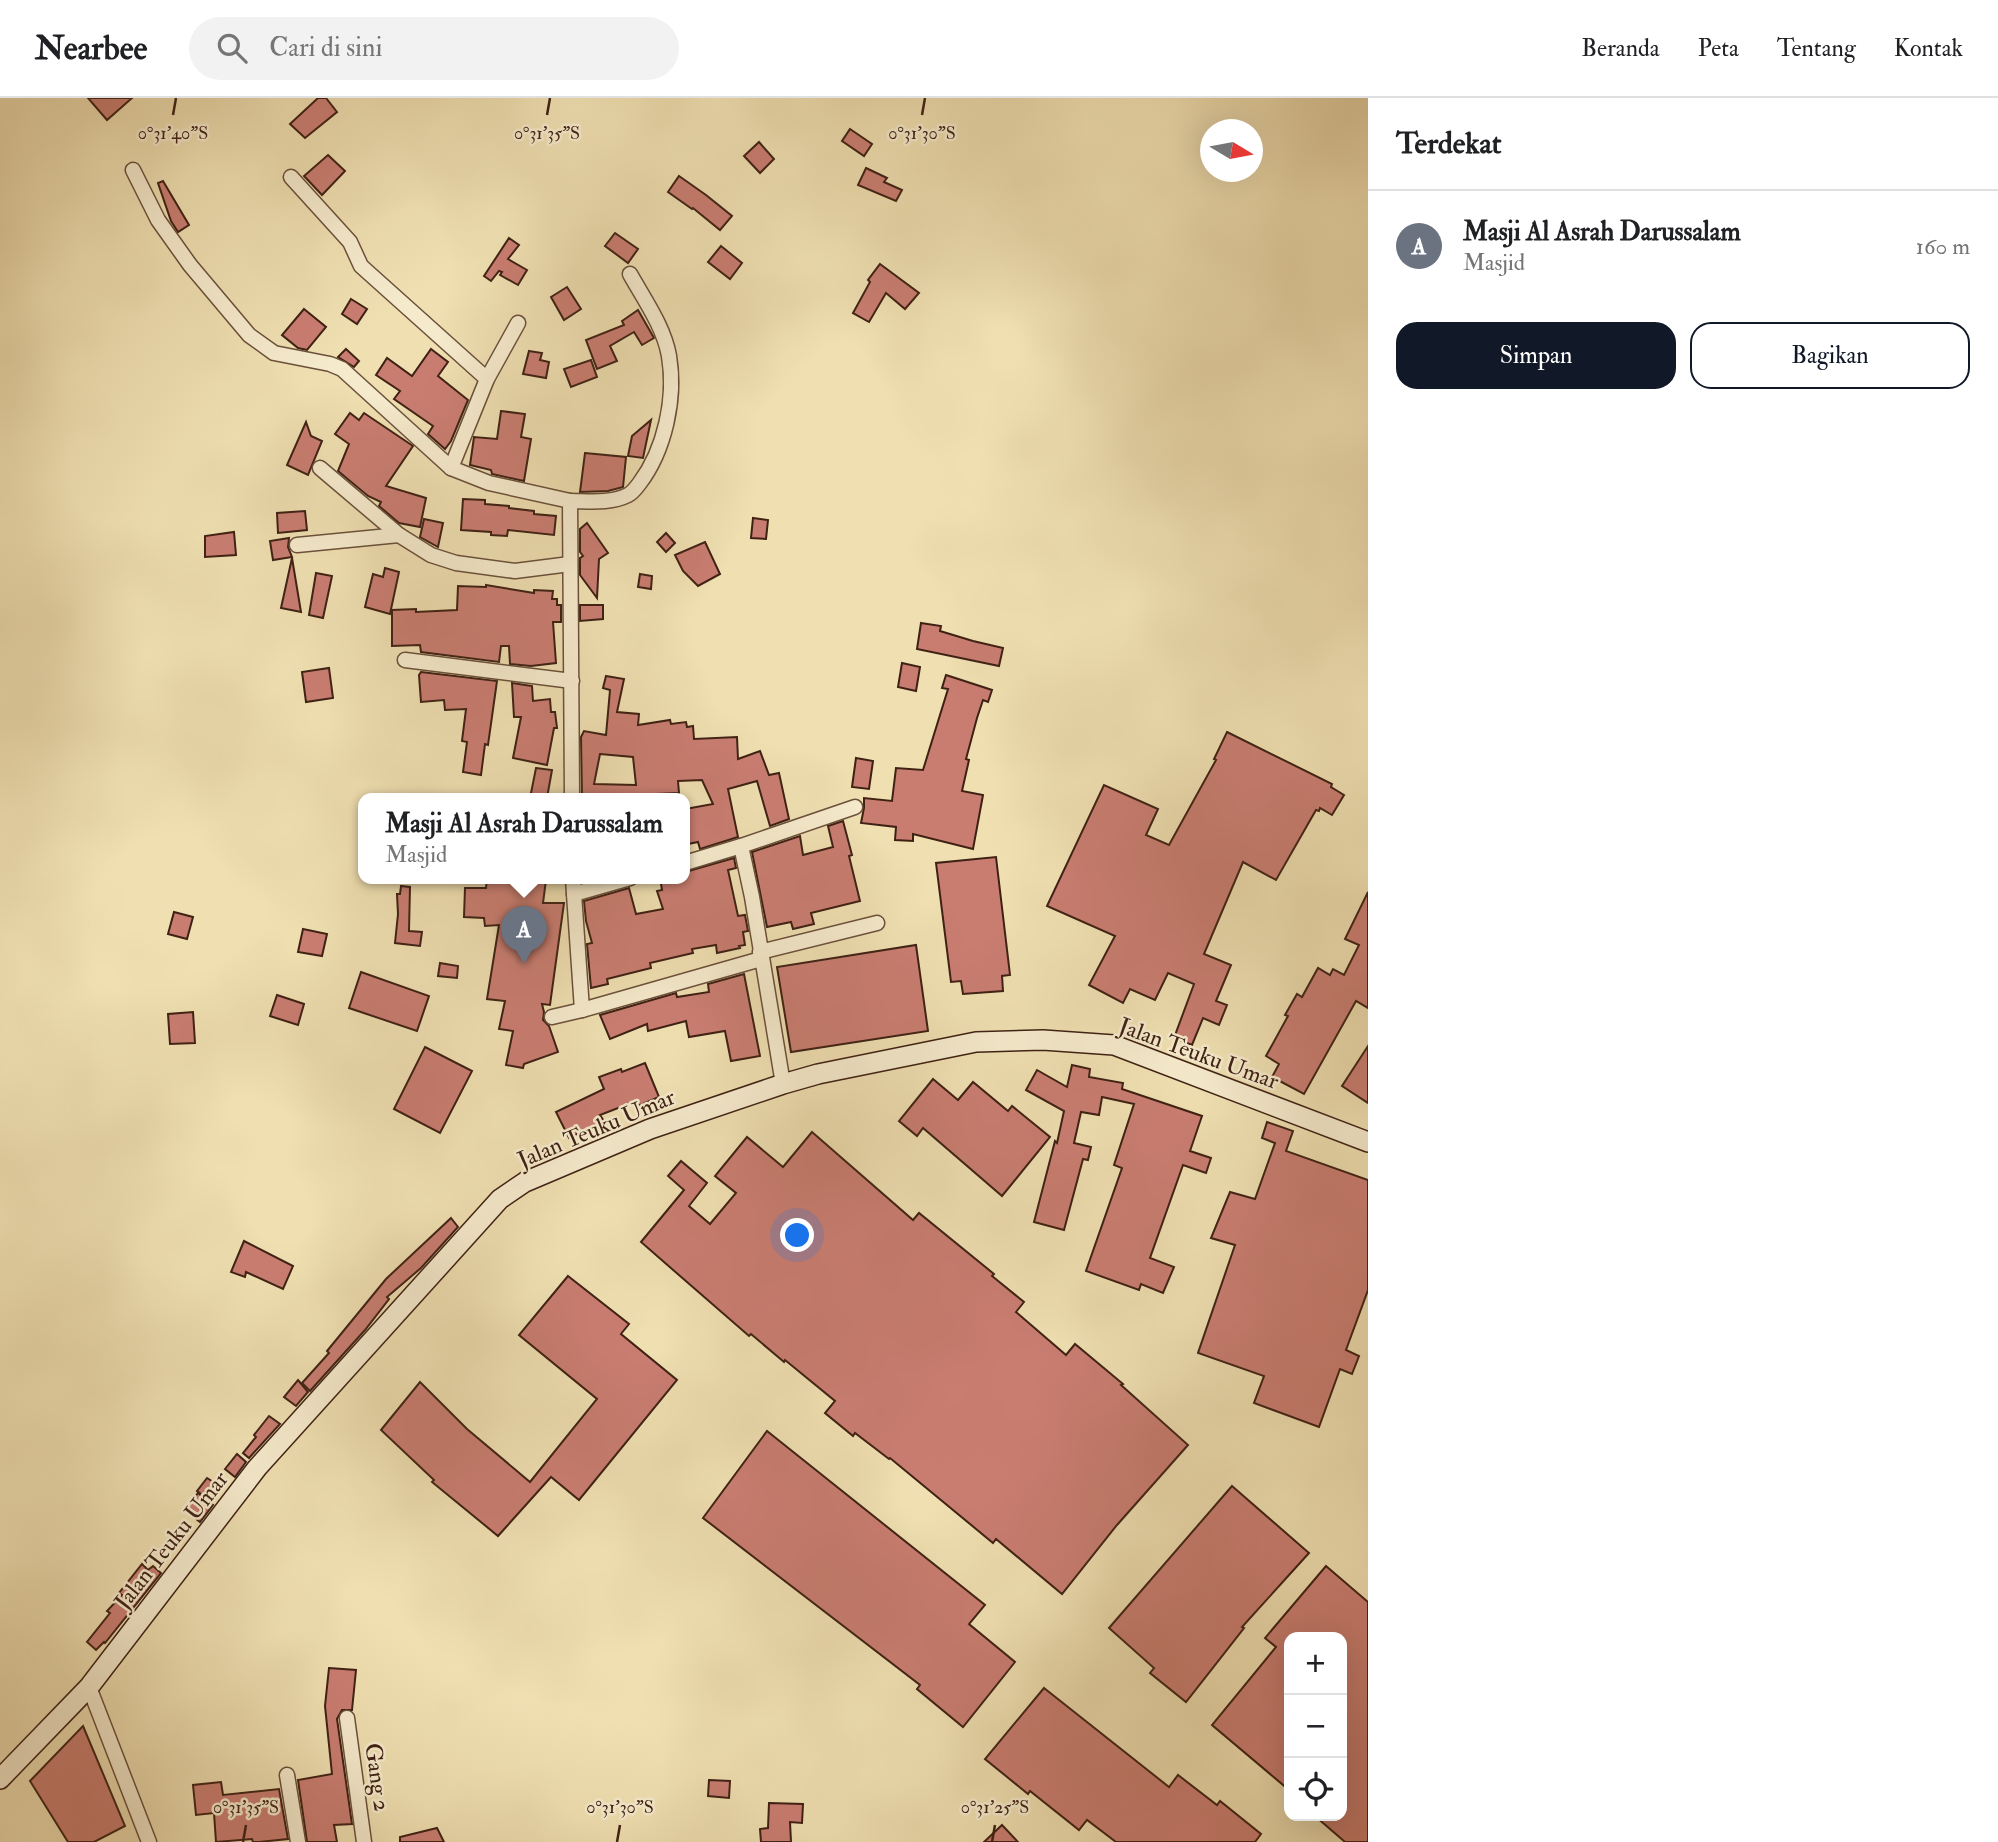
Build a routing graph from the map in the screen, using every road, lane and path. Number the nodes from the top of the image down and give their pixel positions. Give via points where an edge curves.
1 (133, 170) dead end
2 (291, 177) dead end
3 (630, 274) dead end
4 (518, 323) dead end
5 (487, 379) junction
6 (320, 468) dead end
7 (452, 468) junction
8 (570, 501) junction
9 (399, 535) junction
10 (297, 545) dead end
11 (570, 564) junction
12 (405, 660) dead end
13 (572, 681) junction
14 (572, 793) edge
15 (855, 807) dead end
16 (741, 846) junction
17 (690, 861) edge
18 (574, 884) edge
19 (609, 884) edge
20 (575, 894) junction
21 (877, 923) dead end
22 (760, 955) junction
23 (582, 1010) junction
24 (552, 1017) dead end
25 (783, 1084) junction
26 (1368, 1142) edge
27 (89, 1687) junction
28 (347, 1718) dead end
29 (288, 1775) dead end
30 (0, 1779) edge
31 (149, 1842) edge
32 (298, 1842) edge
33 (363, 1842) edge

1 - 7 street via 158,220 249,335 274,353 342,369
2 - 5 street via 350,242 361,266
3 - 8 street via 669,355 665,429 649,471 630,495 603,502
4 - 5 street
5 - 7 street
6 - 9 street
7 - 8 street via 489,483
8 - 11 street
9 - 10 street
9 - 11 street via 431,555 456,563 515,571
11 - 13 street
12 - 13 street
13 - 14 street
15 - 16 street
16 - 17 street
16 - 22 street
18 - 20 street
19 - 20 street
20 - 23 street
21 - 22 street
22 - 23 street
22 - 25 street
23 - 24 street
25 - 26 main road, Jalan Teuku Umar via 975,1042 1114,1045
25 - 27 main road, Jalan Teuku Umar via 650,1129 525,1182 500,1199 257,1468
27 - 30 main road, Jalan Teuku Umar
27 - 31 street
28 - 33 street, Gang 2
29 - 32 street

